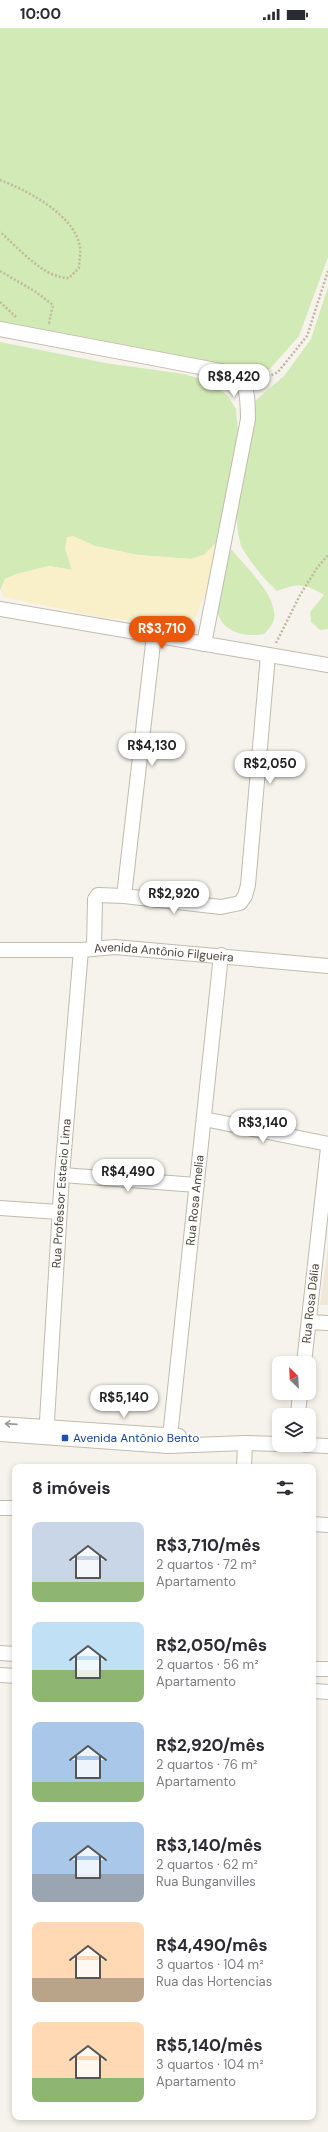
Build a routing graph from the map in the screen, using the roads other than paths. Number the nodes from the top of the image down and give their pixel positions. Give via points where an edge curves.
1 (0, 329) edge
2 (0, 609) edge
3 (154, 635) junction
4 (204, 644) junction
5 (268, 655) junction
6 (328, 665) edge
7 (124, 896) junction
8 (88, 949) junction
9 (0, 950) edge
10 (220, 955) junction
11 (328, 966) edge
12 (204, 1119) junction
13 (328, 1144) edge
14 (328, 1148) edge
15 (62, 1175) junction
16 (197, 1185) junction
17 (326, 1198) edge
18 (0, 1208) edge
19 (59, 1212) junction
20 (309, 1322) junction
21 (328, 1323) edge
22 (305, 1356) edge
23 (0, 1424) edge
24 (46, 1432) junction
25 (0, 1434) edge
26 (170, 1441) junction
27 (245, 1443) junction
28 (272, 1444) edge
29 (316, 1446) edge
30 (328, 1446) edge
31 (244, 1464) edge
32 (0, 1508) edge
33 (12, 1508) edge
34 (316, 1524) edge
35 (328, 1525) edge
36 (0, 1653) edge
37 (12, 1654) edge
38 (316, 1669) edge
39 (328, 1669) edge
40 (0, 1675) edge
41 (12, 1676) edge
42 (316, 1691) edge
43 (328, 1692) edge

1 - 4 street via 221,371 236,377 245,386 248,419
2 - 3 street
3 - 4 street
3 - 7 street
4 - 5 street
5 - 6 street
5 - 7 street via 245,896 240,903 220,907
7 - 8 street, Rua Professor Estacio Lima via 96,896
8 - 9 street, Avenida Antônio Filgueira
8 - 10 street, Avenida Antônio Filgueira via 115,947
8 - 15 street, Rua Professor Estacio Lima
10 - 11 street, Avenida Antônio Filgueira
10 - 12 street, Rua Rosa Amelia
12 - 13 street
12 - 16 street, Rua Rosa Amelia
14 - 17 street, Rua Rosa Dália
15 - 16 street
15 - 19 street, Rua Professor Estacio Lima
16 - 26 street, Rua Rosa Amelia
17 - 20 street, Rua Rosa Dália
18 - 19 street
19 - 24 street, Rua Professor Estacio Lima
20 - 21 street
20 - 22 street, Rua Rosa Dália
24 -> 23 street
24 - 25 street
24 - 26 street
26 - 27 street
27 - 28 street
27 - 31 street
29 - 30 street
32 - 33 street
34 - 35 street
36 - 37 street
38 - 39 street
40 - 41 street
42 - 43 street

